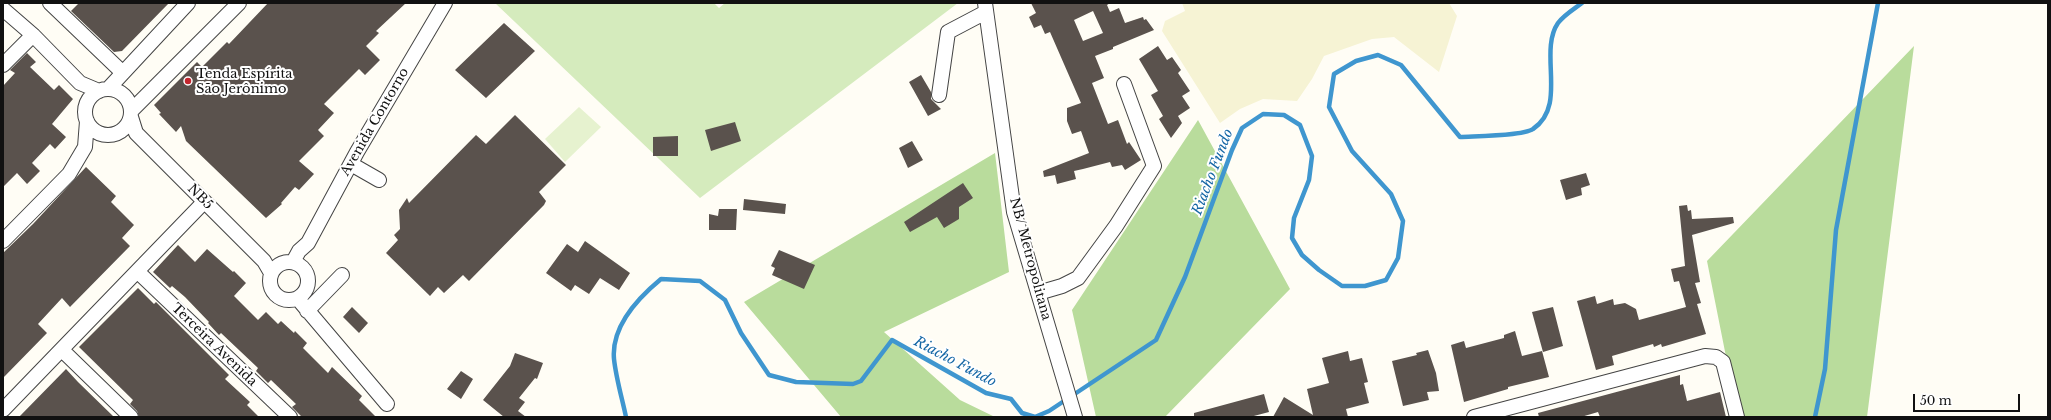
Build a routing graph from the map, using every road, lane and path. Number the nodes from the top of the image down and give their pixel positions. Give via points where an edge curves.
1 (50, 3) edge
2 (188, 3) edge
3 (239, 3) edge
4 (445, 3) edge
5 (986, 8) edge
6 (3, 9) edge
7 (33, 35) junction
8 (3, 65) edge
9 (123, 73) junction
10 (80, 83) junction
11 (1124, 84) dead end
12 (103, 90) junction
13 (939, 94) dead end
14 (86, 105) junction
15 (131, 114) junction
16 (87, 121) junction
17 (120, 132) junction
18 (136, 133) junction
19 (105, 134) junction
20 (85, 147) junction
21 (351, 164) junction
22 (379, 180) dead end
23 (204, 202) junction
24 (3, 241) edge
25 (298, 265) junction
26 (275, 269) junction
27 (138, 272) junction
28 (342, 275) dead end
29 (1038, 293) junction
30 (298, 299) junction
31 (307, 311) junction
32 (62, 350) junction
33 (387, 404) dead end
34 (3, 410) edge
35 (131, 417) edge
36 (290, 417) edge
37 (1075, 417) edge
38 (1474, 417) edge
39 (1737, 417) edge

1 - 9 street
2 - 9 street
3 - 15 street
4 - 21 street, Avenida Contorno
5 - 13 street via 948,32
5 - 29 street, NB/ Metropolitana via 1014,212
6 - 7 street
7 - 8 street
7 - 10 street
9 - 12 street
10 - 12 street
10 - 14 street
11 - 29 street via 1154,166 1116,226 1078,278
12 - 14 street via 91,97
12 - 15 street via 119,92 128,100
14 - 16 street
15 - 17 street
15 - 18 street, NB5
16 - 19 street via 94,130
16 - 20 street
17 - 18 street
17 - 19 street
18 - 23 street, NB5
19 - 20 street
20 - 24 street via 69,174
21 - 22 street
21 - 25 street, Avenida Contorno via 308,243 308,256
23 - 26 street, NB5
23 - 27 street
25 - 26 street
25 - 30 street via 308,279 308,285 303,296
26 - 30 street via 270,285 275,295 286,301
27 - 32 street
27 - 36 street, Terceira Avenida
28 - 31 street
29 - 37 street, NB/ Metropolitana
30 - 31 street
31 - 33 street
32 - 34 street
32 - 35 street
38 - 39 street via 1706,356 1716,357 1723,362

